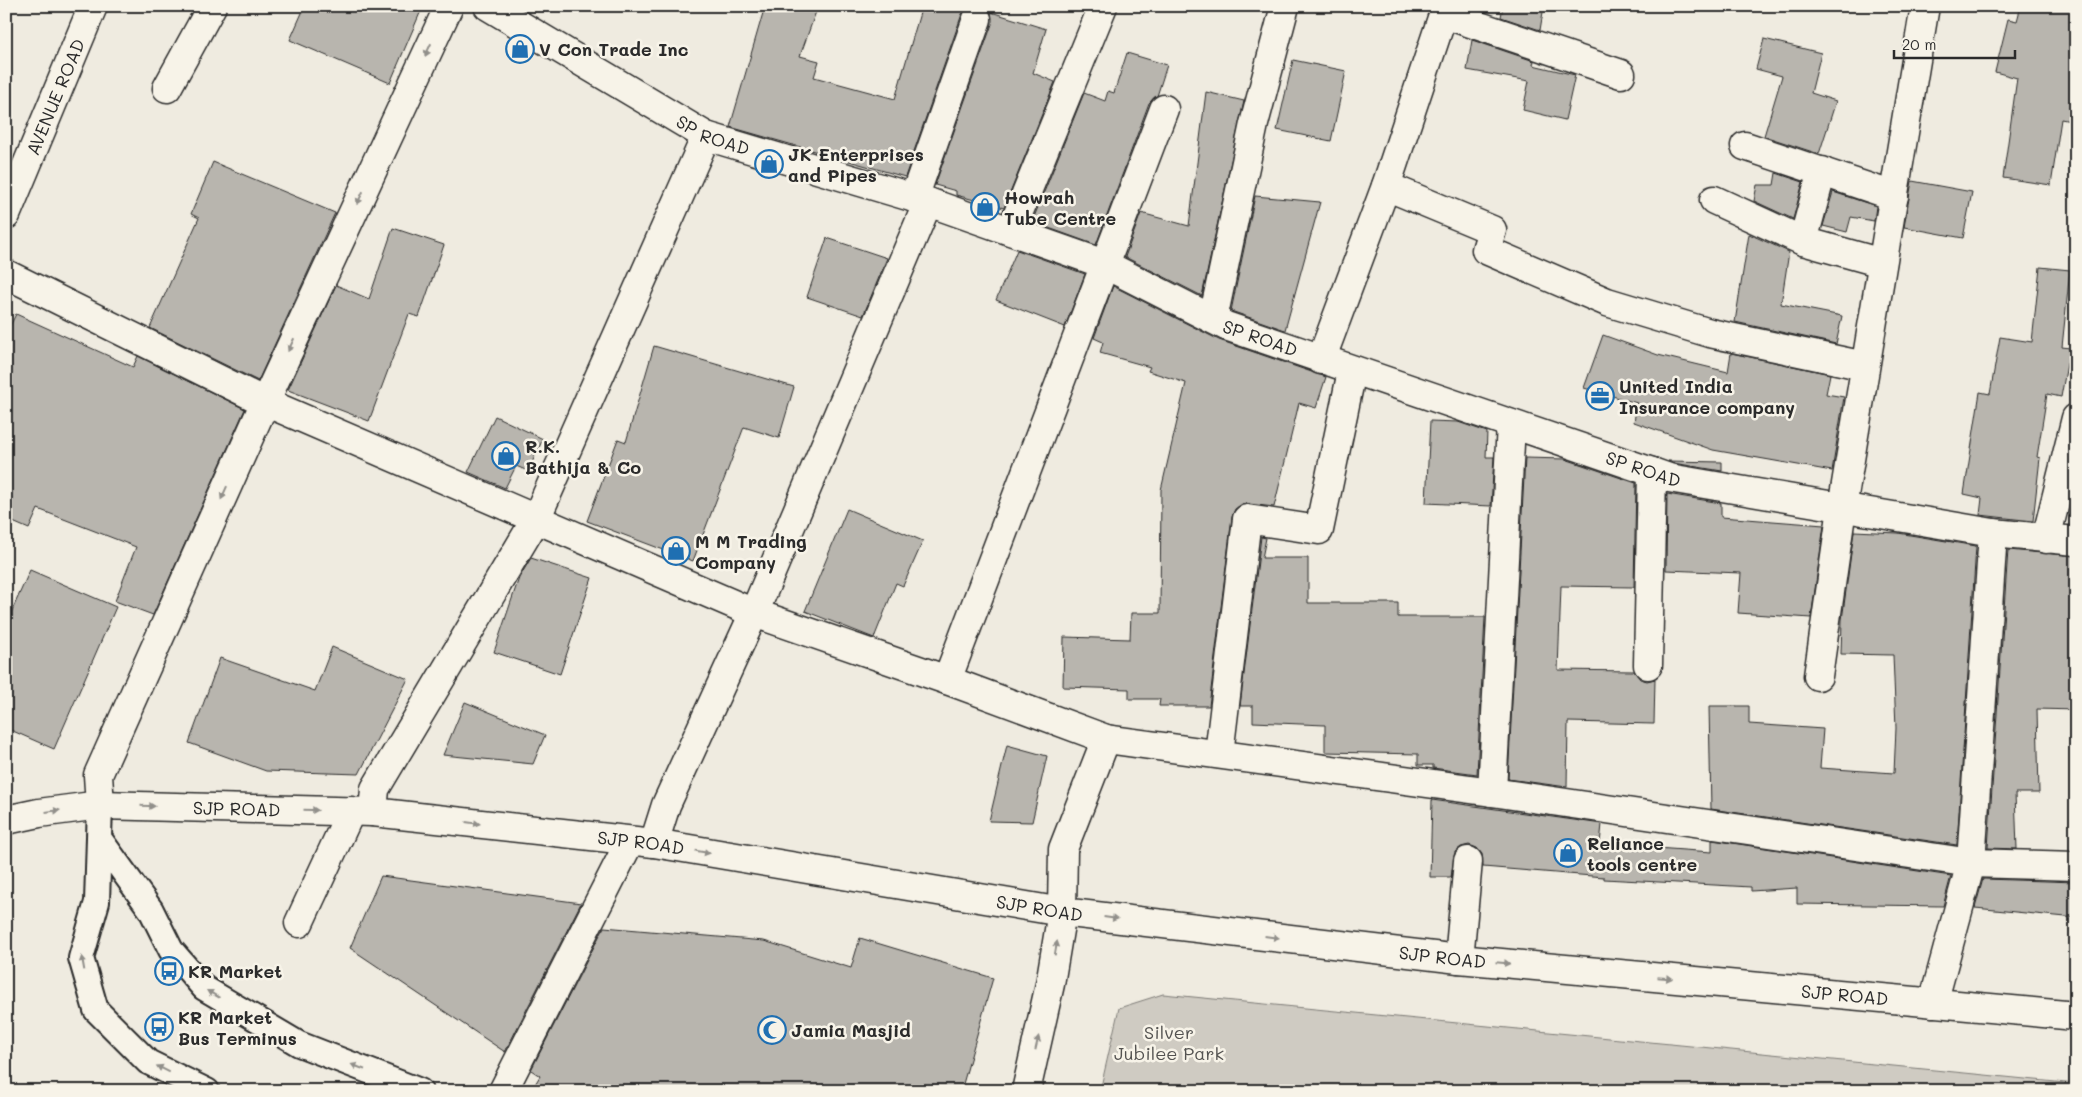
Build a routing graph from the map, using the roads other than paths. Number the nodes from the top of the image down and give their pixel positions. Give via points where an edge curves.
1 (93, 6) edge
2 (212, 6) edge
3 (449, 6) edge
4 (488, 6) edge
5 (1103, 6) edge
6 (1285, 6) edge
7 (1926, 6) edge
8 (1445, 10) edge
9 (977, 19) dead end
10 (1621, 74) dead end
11 (167, 88) dead end
12 (1164, 109) dead end
13 (706, 136) junction
14 (1746, 146) dead end
15 (1822, 171) junction
16 (1386, 186) junction
17 (1894, 196) junction
18 (921, 200) junction
19 (1714, 200) dead end
20 (6, 215) edge
21 (1011, 231) junction
22 (1802, 241) junction
23 (1882, 263) junction
24 (1104, 264) junction
25 (6, 274) edge
26 (1213, 319) junction
27 (1321, 360) junction
28 (1866, 366) junction
29 (1352, 371) junction
30 (265, 402) junction
31 (2076, 418) edge
32 (1511, 424) junction
33 (1652, 472) junction
34 (1842, 508) junction
35 (536, 518) junction
36 (1993, 532) junction
37 (2046, 539) junction
38 (2076, 541) edge
39 (754, 613) junction
40 (1648, 665) dead end
41 (1818, 676) dead end
42 (947, 680) junction
43 (1106, 739) junction
44 (1219, 754) junction
45 (1492, 792) junction
46 (100, 805) junction
47 (362, 811) junction
48 (6, 820) edge
49 (99, 838) junction
50 (642, 842) junction
51 (1468, 861) dead end
52 (1971, 863) junction
53 (2076, 866) edge
54 (1062, 912) junction
55 (299, 923) dead end
56 (1459, 959) junction
57 (1933, 1003) junction
58 (2076, 1016) edge
59 (207, 1091) edge
60 (420, 1091) edge
61 (504, 1091) edge
62 (1026, 1091) edge

1 - 20 street, AVENUE ROAD
2 - 11 street
3 -> 30 street
4 - 13 street, SP ROAD
5 - 21 street
6 - 26 street via 1254,124
7 - 17 street
8 - 10 street
8 - 16 street
9 - 18 street
12 - 24 street
13 - 18 street, SP ROAD
13 - 35 street
14 - 15 street
15 - 17 street
15 - 22 street
16 - 27 street
16 - 28 street via 1492,230 1486,250 1606,302 1710,333
17 - 23 street
18 - 21 street, SP ROAD
18 - 39 street
19 - 22 street
21 - 24 street, SP ROAD
22 - 23 street
23 - 28 street
24 - 26 street, SP ROAD
24 - 42 street
25 - 30 street
26 - 27 street, SP ROAD
27 - 29 street, SP ROAD
28 - 34 street
29 - 32 street, SP ROAD
29 - 44 street via 1319,530 1247,518
30 - 35 street
30 -> 46 street via 98,774
31 - 37 street
32 - 33 street, SP ROAD
32 - 45 street
33 - 34 street, SP ROAD via 1669,478
33 - 40 street
34 - 36 street, SP ROAD
34 - 41 street
35 - 39 street
35 - 47 street
36 - 37 street, SP ROAD
36 - 52 street
37 - 38 street, SP ROAD
39 - 42 street
39 - 50 street via 666,805
42 - 43 street
43 - 44 street
43 - 54 street via 1063,849
44 - 45 street
45 - 52 street
46 -> 47 street, SJP ROAD
48 -> 46 street, SJP ROAD
46 - 49 lane
47 -> 50 street, SJP ROAD
47 - 55 street
59 -> 49 lane via 148,1062 96,1010 81,958 97,902
60 -> 49 lane via 299,1044 204,988 171,950 151,910
50 -> 54 street, SJP ROAD
50 - 61 street
51 - 56 street
52 - 53 street
52 - 57 street
54 -> 56 street, SJP ROAD
62 -> 54 street
56 -> 57 street, SJP ROAD
57 - 58 street, SJP ROAD

